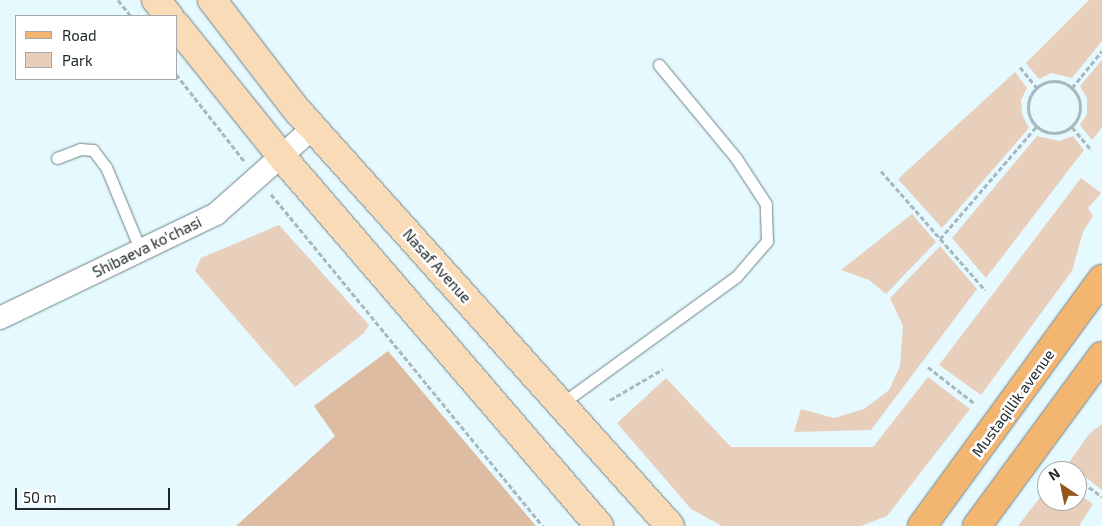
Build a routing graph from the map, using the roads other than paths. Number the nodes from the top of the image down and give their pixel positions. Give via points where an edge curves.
1 (156, 0) edge
2 (212, 0) edge
3 (168, 15) edge
4 (178, 27) edge
5 (660, 64) dead end
6 (313, 128) junction
7 (282, 157) junction
8 (56, 158) dead end
9 (141, 251) junction
10 (1102, 279) edge
11 (0, 318) edge
12 (1102, 356) edge
13 (561, 404) junction
14 (639, 490) junction
15 (983, 521) edge
16 (595, 523) edge
17 (920, 524) edge
18 (670, 526) edge
19 (692, 526) edge

1 - 3 main road
2 - 6 main road, Nasaf Avenue
4 - 7 main road
5 - 13 lane via 736,158 766,204 767,241 736,277
6 - 7 street, Shibaeva ko'chasi
6 - 13 main road, Nasaf Avenue
7 - 9 street, Shibaeva ko'chasi via 216,214
7 - 16 main road
8 - 9 lane via 80,149 93,150 106,167
9 - 11 street, Shibaeva ko'chasi
10 - 17 main road, Mustaqillik avenue
12 - 15 main road
13 - 14 main road, Nasaf Avenue
14 - 18 main road, Nasaf Avenue
14 - 19 main road

